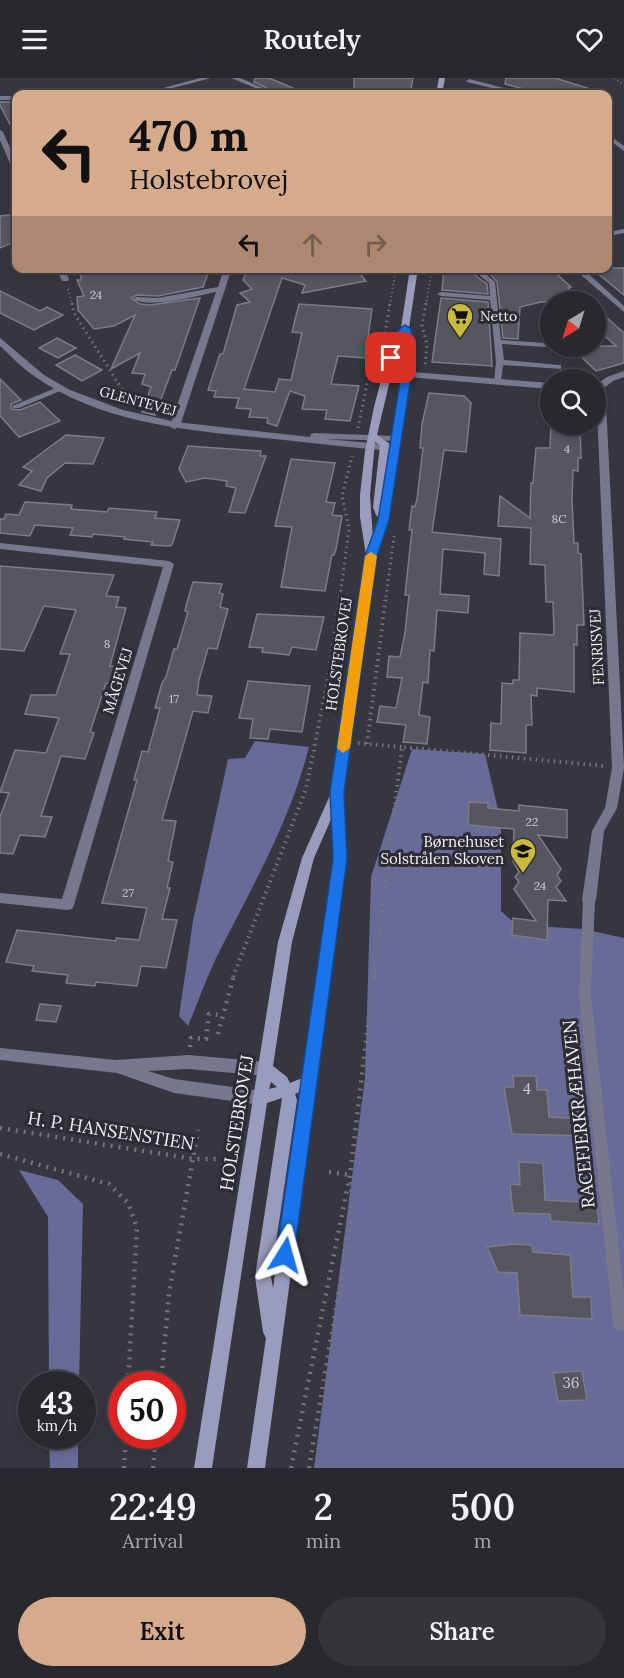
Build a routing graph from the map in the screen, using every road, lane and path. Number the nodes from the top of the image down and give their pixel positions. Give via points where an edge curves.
1 (208, 78) edge
2 (234, 78) edge
3 (614, 78) edge
4 (469, 81) dead end
5 (624, 85) edge
6 (160, 90) edge
7 (264, 90) edge
8 (506, 90) edge
9 (0, 132) edge
10 (612, 139) edge
11 (624, 149) edge
12 (12, 159) edge
13 (62, 273) edge
14 (226, 273) edge
15 (395, 273) edge
16 (413, 273) edge
17 (483, 273) edge
18 (583, 273) edge
19 (65, 279) joint
20 (221, 289) junction
21 (441, 294) dead end
22 (492, 298) junction
23 (137, 299) dead end
24 (624, 310) edge
25 (405, 328) junction
26 (384, 338) dead end
27 (0, 341) edge
28 (498, 342) junction
29 (540, 345) edge
30 (500, 362) junction
31 (376, 366) dead end
32 (558, 367) dead end
33 (387, 373) junction
34 (406, 374) junction
35 (624, 374) edge
36 (497, 381) junction
37 (606, 382) edge
38 (540, 385) edge
39 (61, 389) junction
40 (16, 406) dead end
41 (131, 416) junction
42 (175, 426) junction
43 (604, 435) edge
44 (355, 441) junction
45 (372, 442) junction
46 (392, 445) junction
47 (0, 546) edge
48 (371, 556) junction
49 (344, 742) junction
50 (402, 747) junction
51 (621, 754) edge
52 (618, 768) junction
53 (337, 792) junction
54 (0, 898) edge
55 (589, 900) joint
56 (223, 1015) junction
57 (218, 1034) dead end
58 (206, 1039) dead end
59 (0, 1054) edge
60 (116, 1067) junction
61 (266, 1069) junction
62 (309, 1083) junction
63 (288, 1091) junction
64 (262, 1098) junction
65 (0, 1128) edge
66 (198, 1130) dead end
67 (0, 1154) edge
68 (194, 1159) junction
69 (219, 1159) dead end
70 (329, 1172) dead end
71 (350, 1175) junction
72 (620, 1324) dead end
73 (273, 1345) junction
74 (129, 1371) edge
75 (162, 1371) edge
76 (125, 1449) edge
77 (155, 1449) edge
78 (124, 1468) edge
79 (153, 1468) edge
80 (203, 1468) edge
81 (256, 1468) edge
82 (291, 1468) edge
83 (309, 1468) edge

1 - 6 street
2 - 7 street
3 - 5 path
4 - 8 street
9 - 12 street
10 - 11 street
13 - 19 street
14 - 20 street
15 - 26 path
16 - 25 main road, HOLSTEBROVEJ
17 - 22 lane via 492,282
18 - 24 street
19 - 41 path via 74,314 131,405
20 - 23 street via 158,300
20 - 42 street
21 - 22 lane
22 - 28 lane
25 - 33 main road, HOLSTEBROVEJ via 395,342
25 - 34 main road, HOLSTEBROVEJ via 411,344
27 - 39 street, GLENTEVEJ via 39,376
28 - 29 lane
28 - 30 lane
30 - 32 lane
30 - 36 lane
31 - 44 path via 366,384
33 - 34 street
33 - 45 main road, HOLSTEBROVEJ
34 - 36 street
34 - 46 main road, HOLSTEBROVEJ
35 - 37 street
36 - 38 street
39 - 40 lane
39 - 41 street, GLENTEVEJ
41 - 42 street, GLENTEVEJ
42 - 44 street, GLENTEVEJ
43 - 51 street, FENRISVEJ
44 - 45 street, GLENTEVEJ
44 - 56 path via 342,496 349,530 329,673 306,789 231,982
45 - 46 street, GLENTEVEJ
45 - 46 street, GLENTEVEJ
45 - 48 main road, HOLSTEBROVEJ via 365,498
46 - 48 main road, HOLSTEBROVEJ via 384,520
47 - 54 street, MÅGEVEJ via 169,564 67,905
48 - 49 main road, HOLSTEBROVEJ
49 - 50 path
49 - 53 main road, HOLSTEBROVEJ
50 - 52 path
50 - 71 path
51 - 52 street, FENRISVEJ
52 - 55 street, FENRISVEJ via 611,808 598,831
53 - 61 main road, HOLSTEBROVEJ via 308,858 285,942
53 - 62 main road, HOLSTEBROVEJ via 340,859
55 - 72 lane, RACEFJERKRÆHAVEN via 585,995
56 - 57 path
56 - 58 path via 209,1014
59 - 60 street
60 - 61 street via 188,1062
60 - 64 street via 174,1086
61 - 63 main road
61 - 64 main road, HOLSTEBROVEJ
62 - 63 main road
62 - 73 main road, HOLSTEBROVEJ
63 - 64 main road
63 - 73 main road via 290,1100 263,1277
64 - 80 main road, HOLSTEBROVEJ
65 - 68 path, H. P. HANSENSTIEN
66 - 68 path
67 - 74 path via 109,1184 133,1210 137,1228
68 - 69 path, H. P. HANSENSTIEN
68 - 75 path via 169,1293
70 - 71 path
71 - 82 path
71 - 83 path via 352,1213
73 - 81 main road, HOLSTEBROVEJ
76 - 78 path
77 - 79 path

